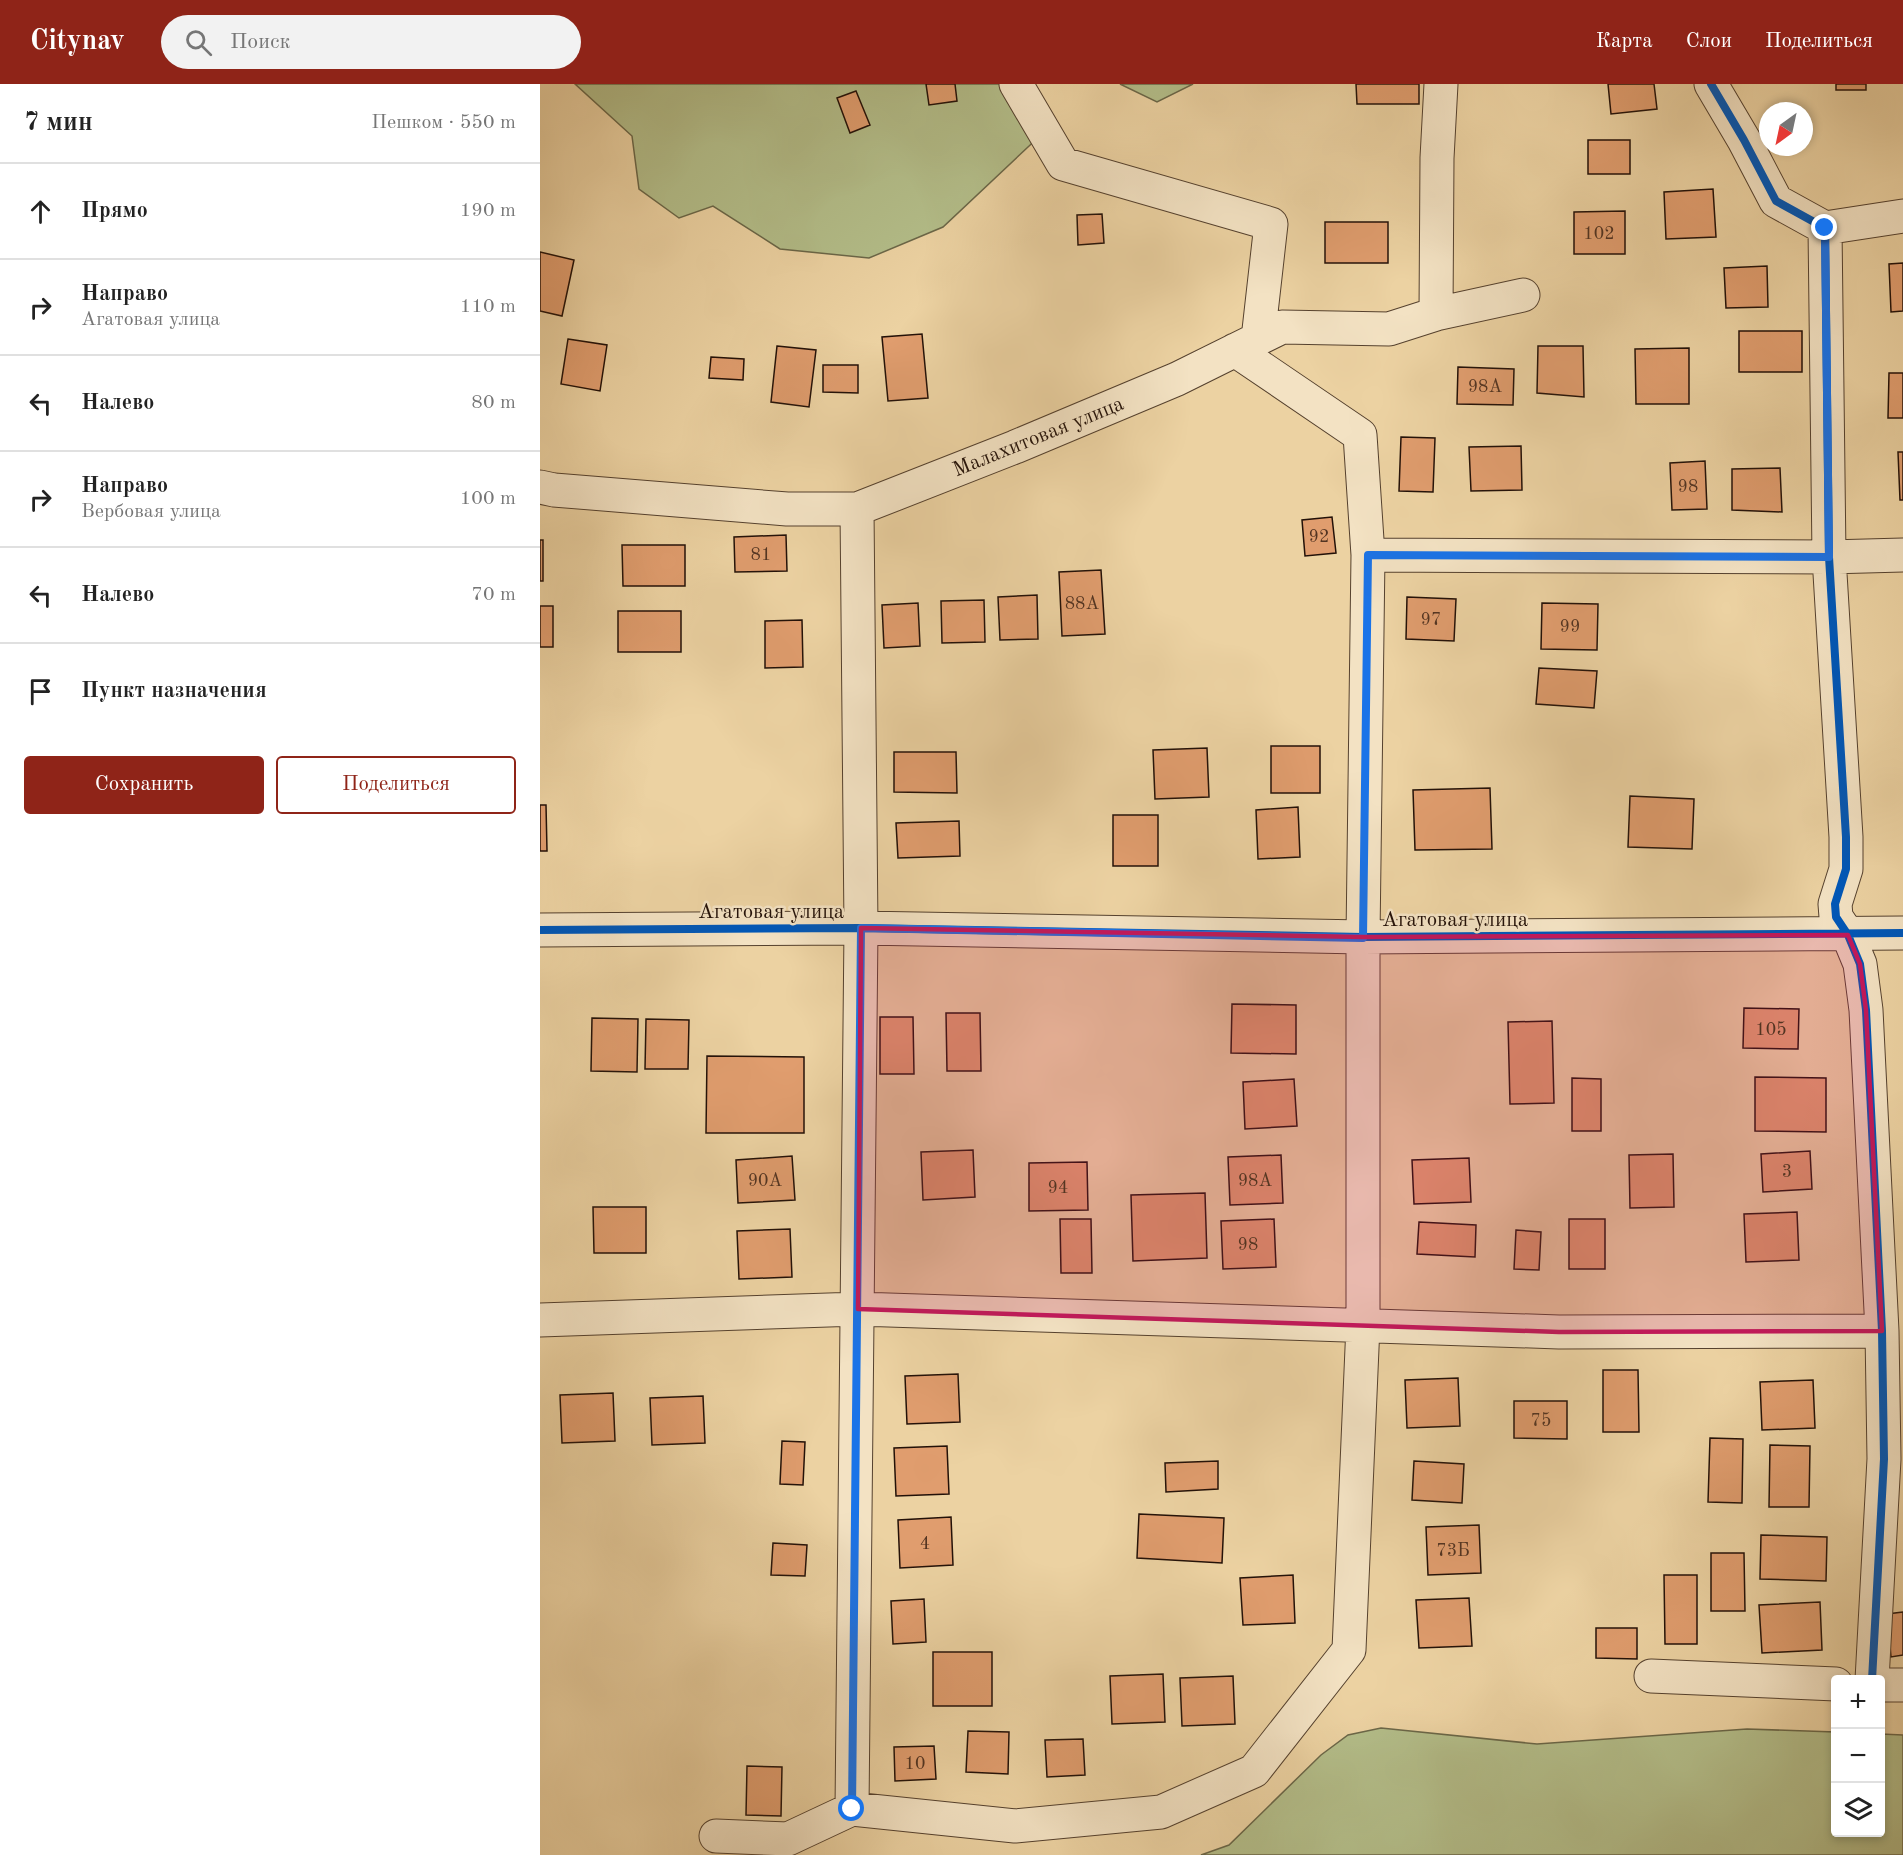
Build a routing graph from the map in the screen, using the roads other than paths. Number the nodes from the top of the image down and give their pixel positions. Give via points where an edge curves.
1 (1016, 84) edge
2 (1441, 84) edge
3 (1711, 84) edge
4 (1903, 216) edge
5 (1825, 228) junction
6 (1523, 295) dead end
7 (1436, 314) junction
8 (1247, 344) junction
9 (540, 487) edge
10 (856, 509) junction
11 (1368, 555) junction
12 (1903, 555) edge
13 (1829, 557) junction
14 (861, 928) junction
15 (540, 930) edge
16 (1903, 933) edge
17 (1848, 935) junction
18 (1363, 938) junction
19 (858, 1309) junction
20 (540, 1320) edge
21 (1363, 1325) junction
22 (1882, 1331) junction
23 (1872, 1675) edge
24 (1651, 1676) dead end
25 (1831, 1684) edge
26 (1885, 1685) edge
27 (1903, 1685) edge
28 (852, 1809) junction
29 (716, 1836) dead end

1 - 8 street via 1064,164 1271,224
2 - 7 street
3 - 5 street via 1776,201
4 - 5 street
5 - 13 street
6 - 7 street, Малахитовая улица
7 - 8 street, Малахитовая улица via 1389,328 1282,327
8 - 10 street, Малахитовая улица via 1177,379 1047,434
8 - 11 street via 1360,435
9 - 10 street, Малахитовая улица via 787,509
10 - 14 street
11 - 13 street
11 - 18 street
12 - 13 street
13 - 17 street via 1846,837 1846,869 1835,904 1836,916
14 - 15 street, Агатовая улица
14 - 18 street, Агатовая улица
14 - 19 street
16 - 17 street, Агатовая улица
17 - 18 street, Агатовая улица
17 - 22 street via 1860,964 1866,1010
18 - 21 street
19 - 20 street
19 - 21 street
19 - 28 street
21 - 22 street via 1559,1332
21 - 28 street via 1349,1650 1254,1771 1161,1812 1015,1826
22 - 23 street via 1884,1459
24 - 25 street
26 - 27 street
28 - 29 street via 788,1839

